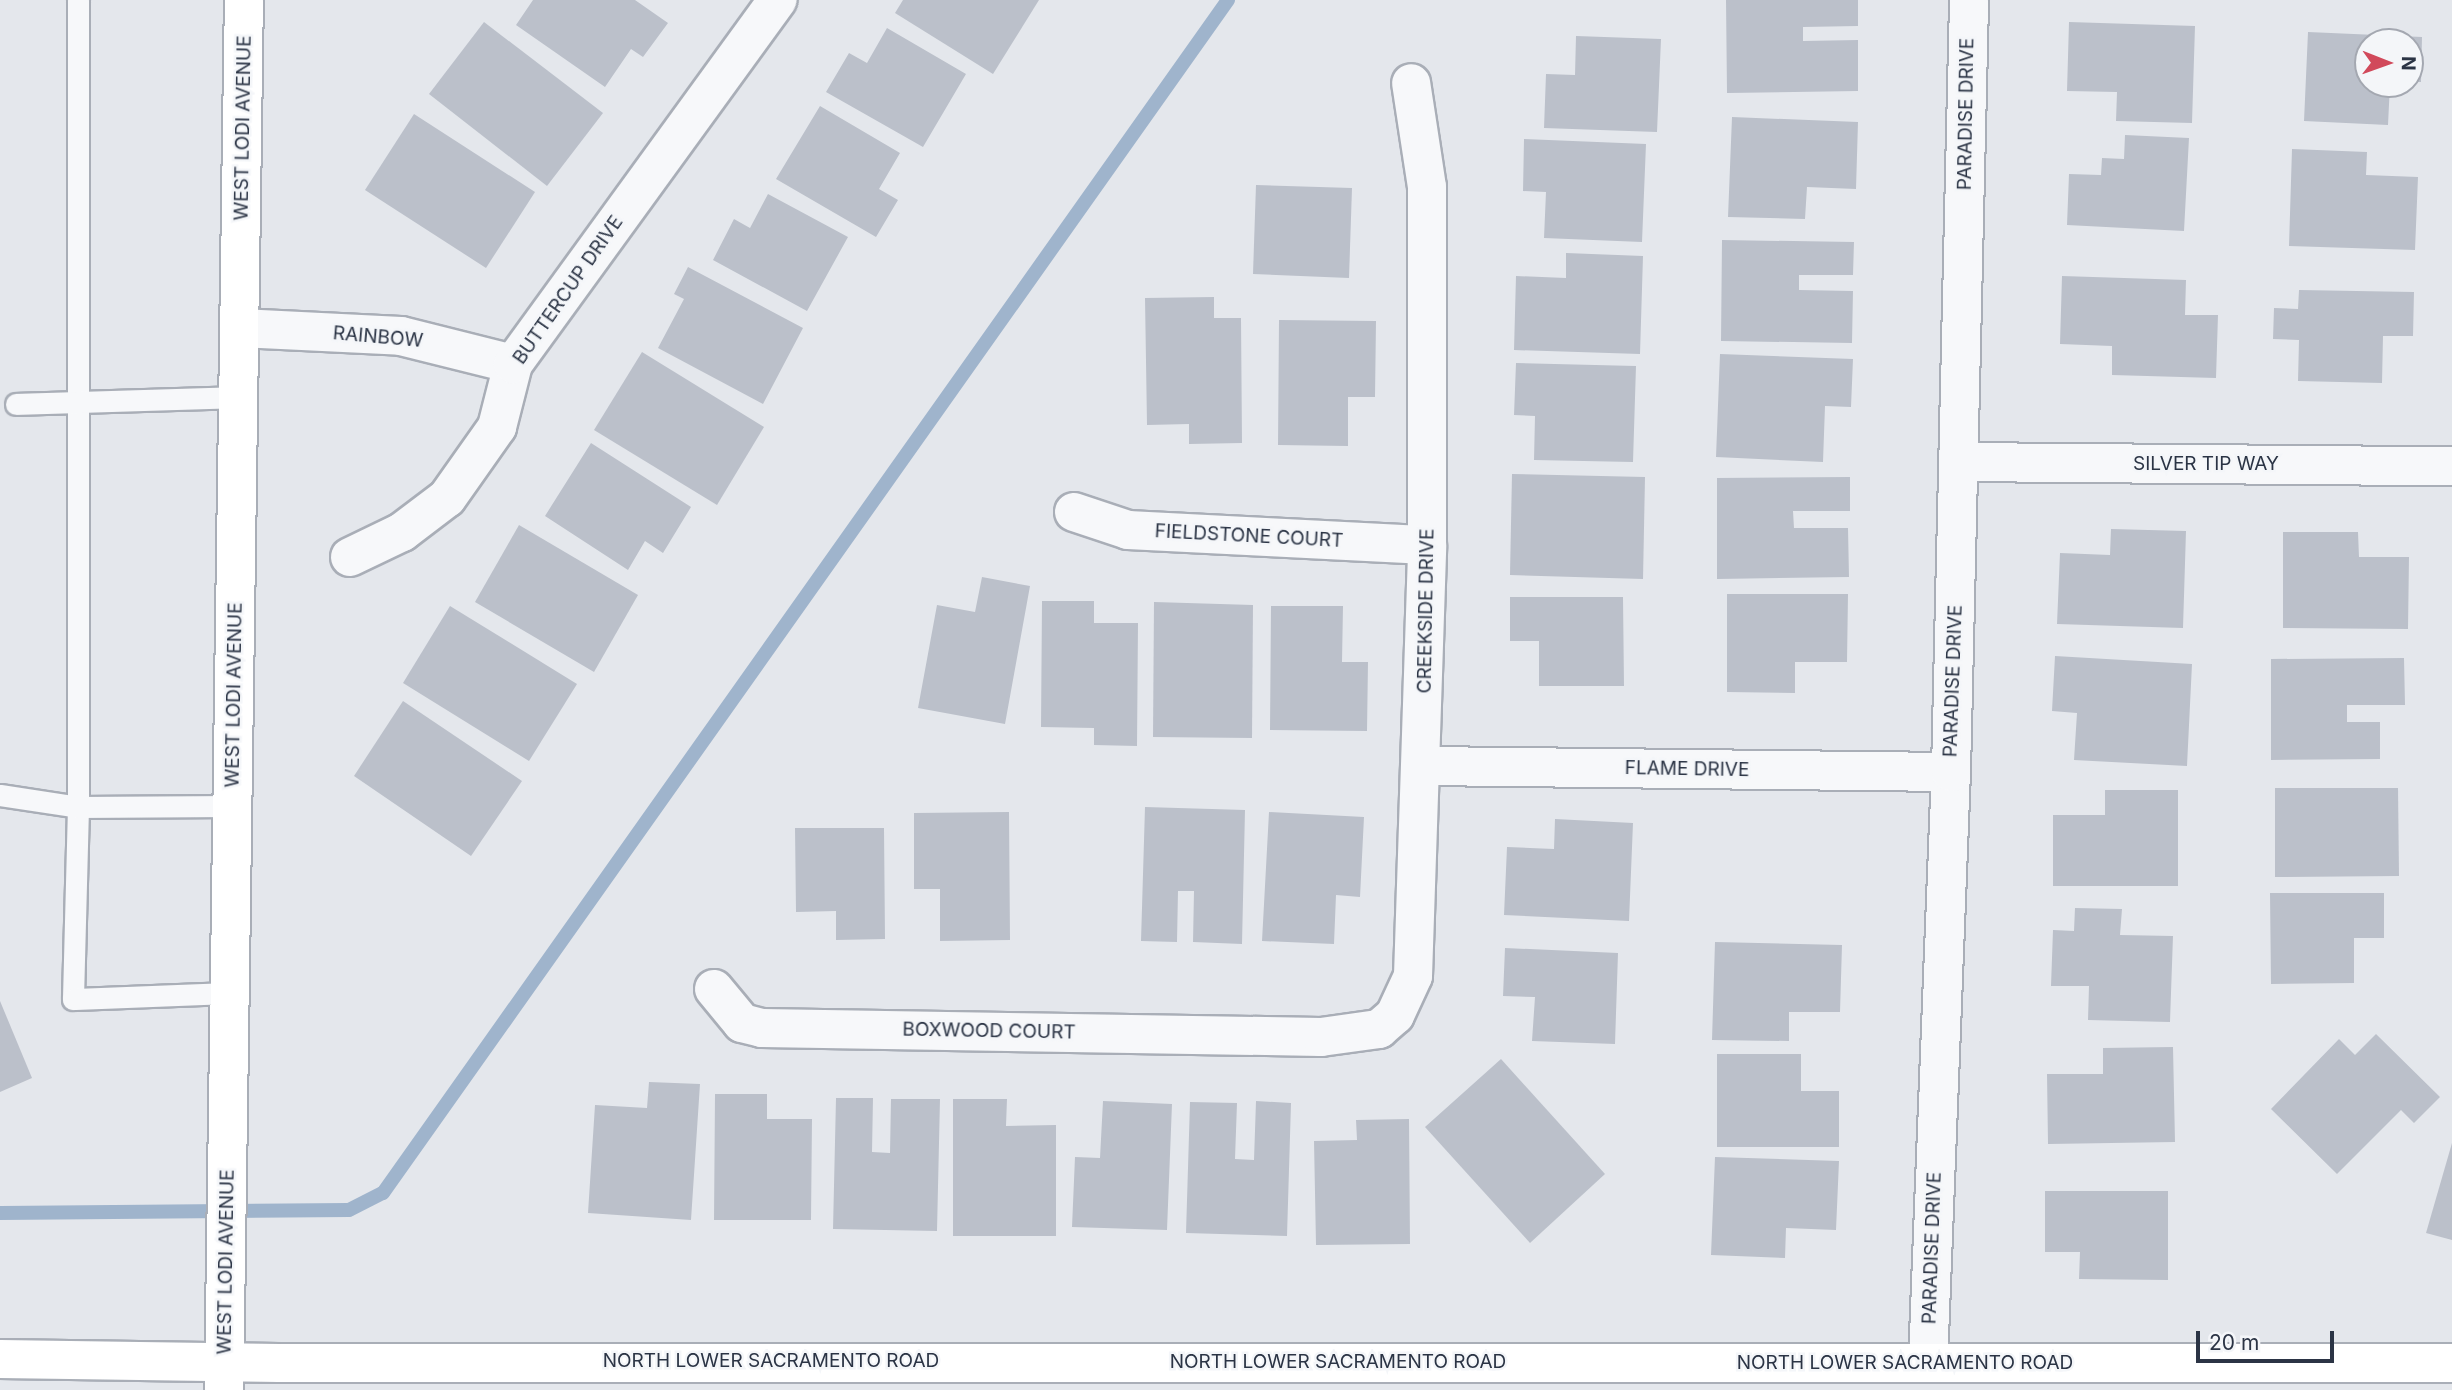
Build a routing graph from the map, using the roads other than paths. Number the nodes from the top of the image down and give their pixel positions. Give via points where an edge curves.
1 (78, 0) edge
2 (244, 0) edge
3 (1969, 0) edge
4 (771, 2) edge
5 (1410, 83) dead end
6 (240, 328) junction
7 (513, 364) junction
8 (239, 397) junction
9 (16, 404) dead end
10 (75, 405) junction
11 (1959, 462) junction
12 (2452, 466) edge
13 (1074, 512) dead end
14 (1427, 545) junction
15 (350, 557) dead end
16 (1423, 766) junction
17 (1951, 772) junction
18 (0, 795) edge
19 (233, 806) junction
20 (78, 807) junction
21 (714, 989) dead end
22 (231, 993) junction
23 (1280, 1036) joint
24 (0, 1359) edge
25 (2452, 1363) edge
26 (224, 1376) edge
27 (1920, 1376) edge

1 - 10 lane
2 - 6 main road, WEST LODI AVENUE
3 - 11 street, PARADISE DRIVE
4 - 7 street, BUTTERCUP DRIVE
5 - 14 street, CREEKSIDE DRIVE via 1427,187
6 - 7 street, RAINBOW via 401,336
6 - 8 main road, WEST LODI AVENUE
7 - 15 street, BUTTERCUP DRIVE via 497,428 447,498 402,532
8 - 10 lane
8 - 19 main road, WEST LODI AVENUE
9 - 10 lane
10 - 20 lane
11 - 12 street, SILVER TIP WAY
11 - 17 street, PARADISE DRIVE
13 - 14 street, FIELDSTONE COURT via 1128,530
14 - 16 street, CREEKSIDE DRIVE
16 - 17 street, FLAME DRIVE
16 - 23 street, CREEKSIDE DRIVE via 1413,976 1395,1015 1379,1029 1321,1037
17 - 27 street, PARADISE DRIVE
18 - 20 lane
19 - 20 lane
19 - 22 main road, WEST LODI AVENUE
20 - 22 lane via 73,999
21 - 23 street, BOXWOOD COURT via 742,1023 762,1028
22 - 26 main road, WEST LODI AVENUE
24 - 26 main road, NORTH LOWER SACRAMENTO ROAD
25 - 27 main road, NORTH LOWER SACRAMENTO ROAD
26 - 27 main road, NORTH LOWER SACRAMENTO ROAD

